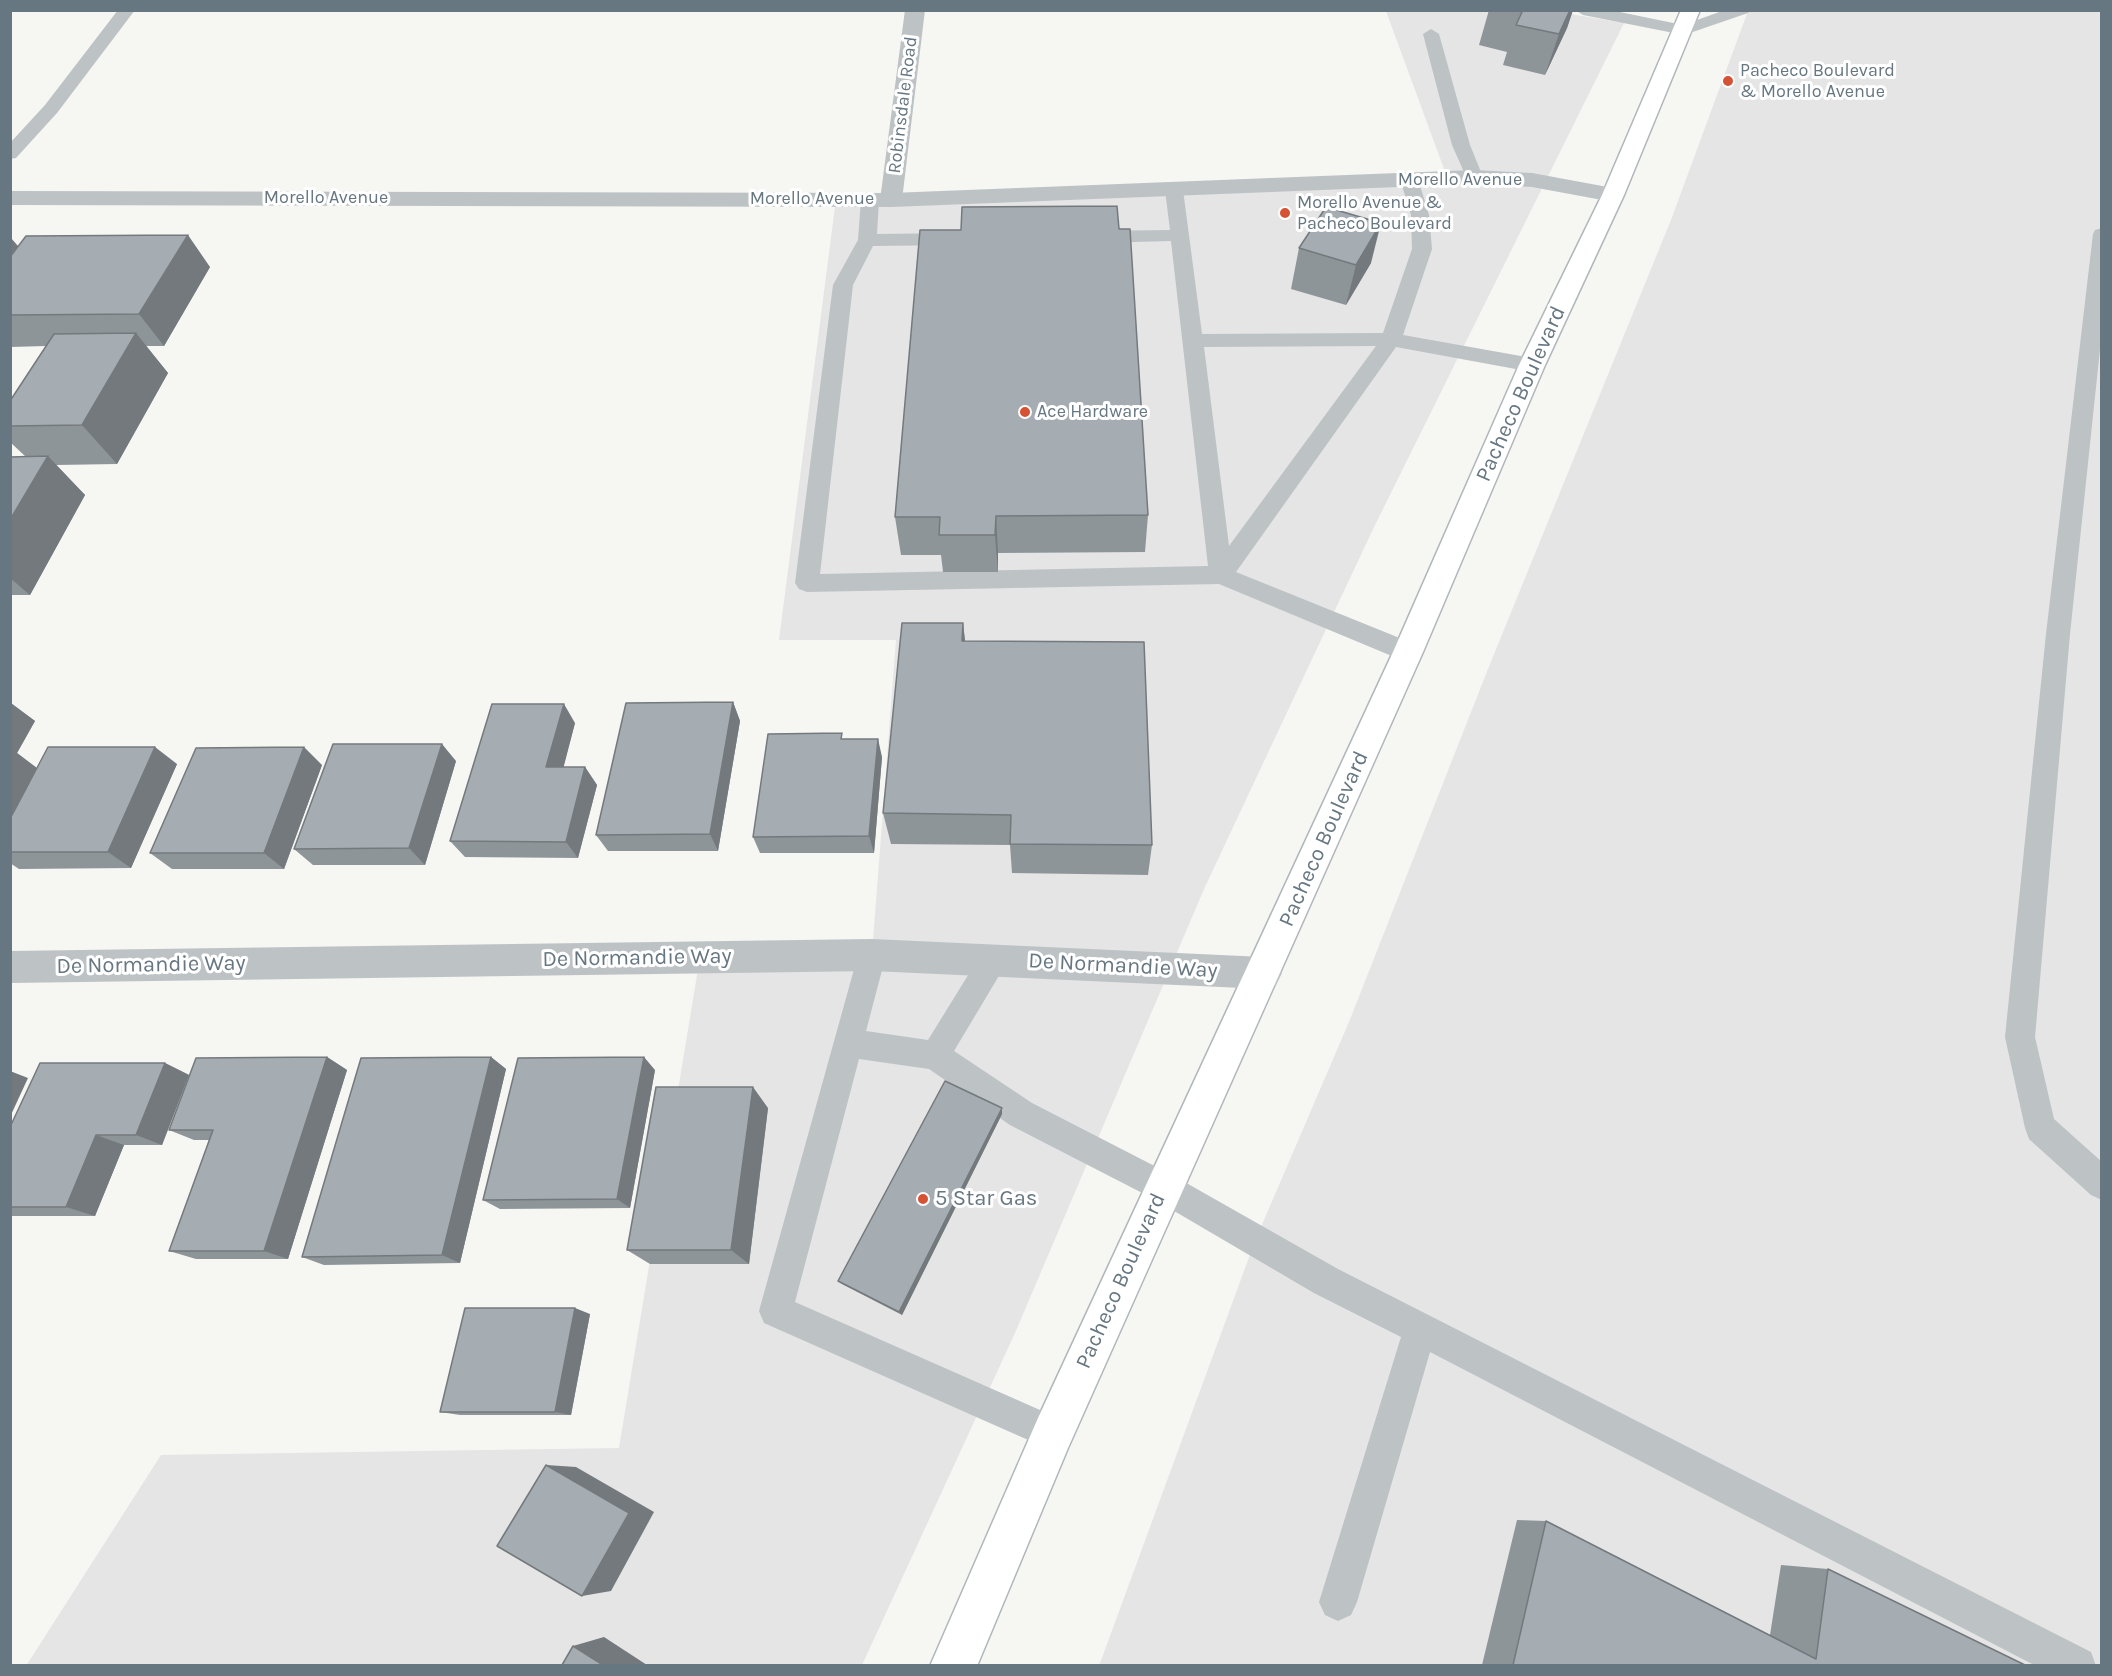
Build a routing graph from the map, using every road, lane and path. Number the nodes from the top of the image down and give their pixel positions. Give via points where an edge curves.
1 (127, 10) edge
2 (915, 10) edge
3 (1583, 10) edge
4 (1691, 10) edge
5 (1742, 10) edge
6 (1683, 30) junction
7 (1431, 34) dead end
8 (10, 154) edge
9 (1474, 177) junction
10 (1409, 179) junction
11 (1174, 190) junction
12 (1613, 195) junction
13 (10, 198) edge
14 (880, 200) junction
15 (2102, 234) edge
16 (1180, 235) junction
17 (1076, 237) edge
18 (971, 239) edge
19 (867, 240) junction
20 (1391, 339) junction
21 (1193, 341) junction
22 (1532, 365) junction
23 (1221, 575) junction
24 (1408, 652) junction
25 (872, 954) junction
26 (993, 960) junction
27 (10, 967) edge
28 (1264, 973) junction
29 (848, 1043) junction
30 (935, 1055) junction
31 (2102, 1184) edge
32 (1163, 1187) junction
33 (1420, 1329) junction
34 (1053, 1433) junction
35 (1338, 1602) dead end
36 (953, 1665) edge
37 (2077, 1665) edge

1 - 8 lane via 51,109
2 - 14 street, Robinsdale Road
3 - 6 lane
4 - 6 main road, Pacheco Boulevard
5 - 6 lane
6 - 12 main road, Pacheco Boulevard
7 - 9 lane via 1461,145
9 - 10 street, Morello Avenue
9 - 12 street, Morello Avenue via 1532,180
10 - 11 street, Morello Avenue
10 - 20 lane via 1420,215 1422,249
11 - 14 street, Morello Avenue
11 - 16 lane
12 - 22 main road, Pacheco Boulevard
13 - 14 street, Morello Avenue
14 - 19 lane
15 - 31 lane via 2020,1037 2040,1128
16 - 17 lane
16 - 21 lane
18 - 19 lane
19 - 23 lane via 843,285 807,583
20 - 21 lane
20 - 22 lane
20 - 23 lane
21 - 23 lane
22 - 24 main road, Pacheco Boulevard
23 - 24 lane
24 - 28 main road, Pacheco Boulevard
25 - 26 street, De Normandie Way
25 - 27 street, De Normandie Way
25 - 29 lane
26 - 28 street, De Normandie Way
26 - 30 lane
28 - 32 main road, Pacheco Boulevard
29 - 30 lane
29 - 34 lane via 776,1311
30 - 32 lane via 1021,1114
32 - 33 lane via 1326,1281
32 - 34 main road, Pacheco Boulevard
33 - 35 lane
33 - 37 lane
34 - 36 main road, Pacheco Boulevard

